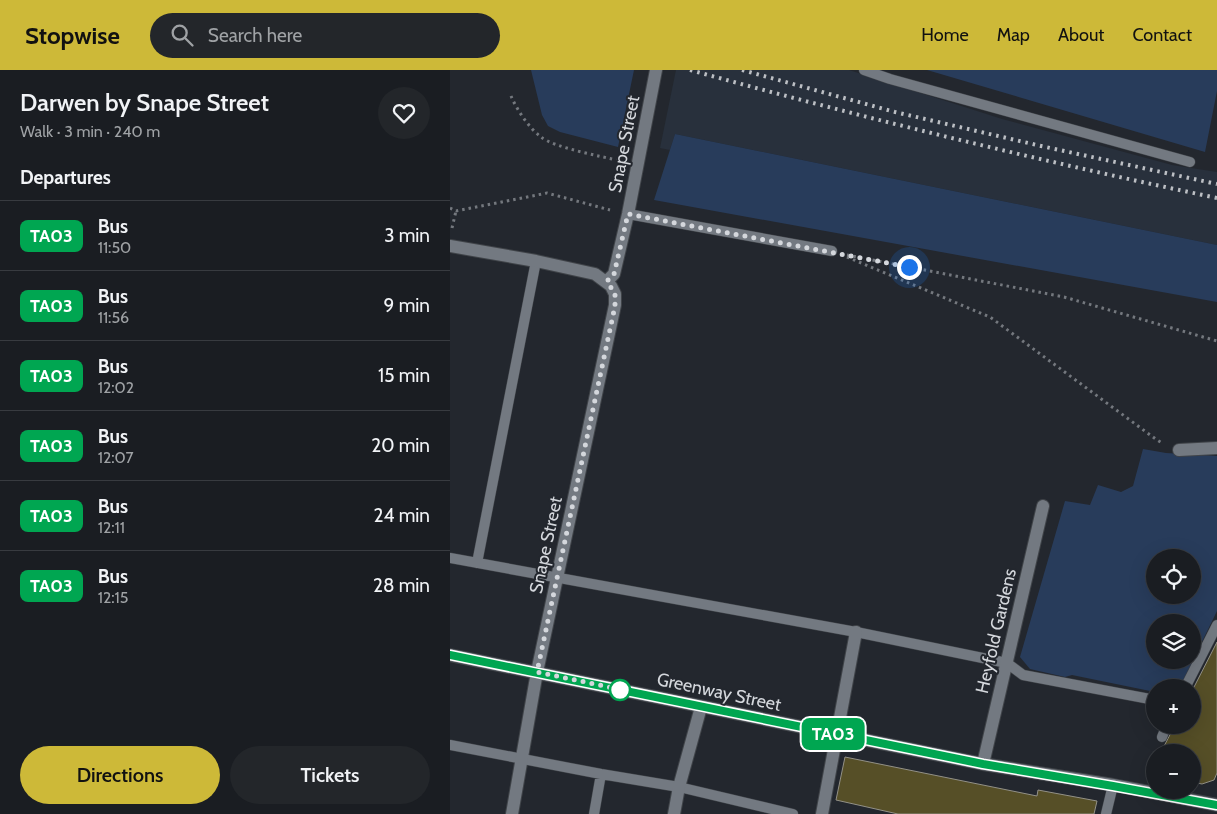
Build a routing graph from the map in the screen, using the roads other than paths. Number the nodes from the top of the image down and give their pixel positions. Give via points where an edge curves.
1 (656, 70) edge
2 (864, 70) edge
3 (1190, 162) dead end
4 (628, 214) junction
5 (450, 246) edge
6 (832, 252) road end
7 (536, 261) junction
8 (609, 284) junction
9 (1217, 448) edge
10 (1179, 450) road end
11 (1043, 506) dead end
12 (450, 558) edge
13 (477, 563) junction
14 (557, 577) junction
15 (1217, 624) edge
16 (856, 632) junction
17 (450, 654) edge
18 (1007, 663) junction
19 (537, 672) junction
20 (1190, 679) edge
21 (1146, 698) edge
22 (701, 707) junction
23 (836, 734) junction
24 (1163, 734) edge
25 (1162, 737) dead end
26 (450, 745) edge
27 (522, 758) junction
28 (983, 764) junction
29 (601, 774) junction
30 (1113, 786) junction
31 (680, 787) junction
32 (1217, 805) edge
33 (751, 809) edge
34 (512, 814) edge
35 (594, 814) edge
36 (674, 814) edge
37 (792, 814) edge
38 (822, 814) edge
39 (1106, 814) edge

1 - 4 street, Snape Street
2 - 3 lane
4 - 6 lane
4 - 8 street, Snape Street
5 - 7 street
7 - 8 street via 595,274
7 - 13 lane
8 - 14 street, Snape Street via 615,294 615,306
9 - 10 street
11 - 18 street, Heyfold Gardens
12 - 13 lane
13 - 14 lane
14 - 16 lane
14 - 19 street, Snape Street
15 - 20 lane
16 - 18 lane
16 - 23 street
17 - 19 street, Greenway Street
18 - 21 lane via 1024,675
18 - 28 street, Heyfold Gardens
19 - 22 street, Greenway Street
19 - 27 street, Snape Street
22 - 23 street, Greenway Street
22 - 31 street
23 - 28 street, Greenway Street
23 - 38 street
24 - 25 lane
26 - 27 lane
27 - 29 lane
27 - 34 street, Snape Street
28 - 30 street, Greenway Street
29 - 31 lane
29 - 35 lane
30 - 32 street, Greenway Street
30 - 39 lane
31 - 33 lane
31 - 36 street
33 - 37 lane

